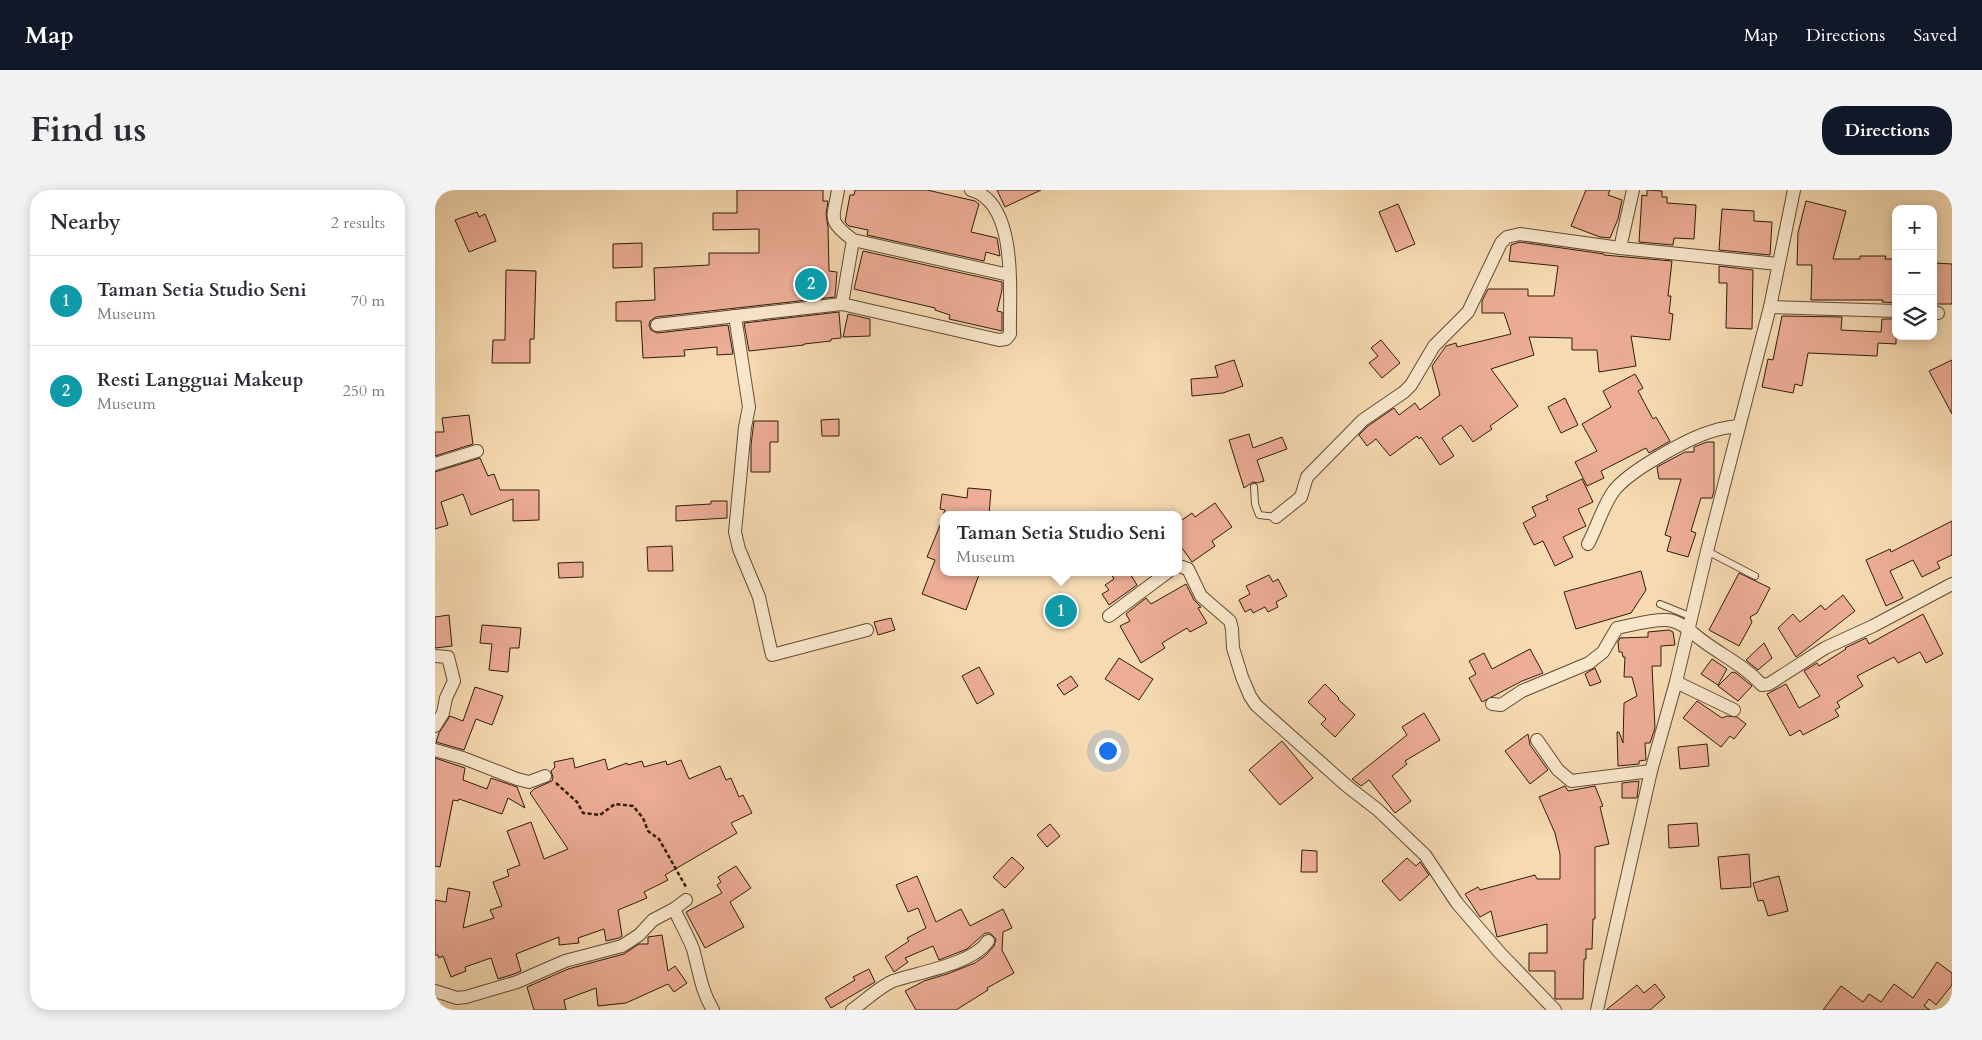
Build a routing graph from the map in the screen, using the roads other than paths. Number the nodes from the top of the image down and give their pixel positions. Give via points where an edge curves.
1 (838, 190) edge
2 (974, 190) edge
3 (1633, 190) edge
4 (1794, 190) edge
5 (853, 240) junction
6 (1620, 248) junction
7 (1779, 264) junction
8 (1009, 275) junction
9 (841, 304) junction
10 (1770, 307) junction
11 (1892, 311) edge
12 (735, 316) junction
13 (657, 325) dead end
14 (1739, 426) junction
15 (477, 450) dead end
16 (435, 464) edge
17 (1255, 487) dead end
18 (1276, 517) joint
19 (1588, 544) dead end
20 (1707, 551) junction
21 (1182, 567) edge
22 (1163, 576) edge
23 (1755, 576) dead end
24 (1952, 584) edge
25 (1660, 604) dead end
26 (1109, 616) dead end
27 (1690, 623) junction
28 (867, 630) dead end
29 (435, 656) edge
30 (1676, 682) junction
31 (1492, 704) dead end
32 (1734, 710) dead end
33 (435, 726) edge
34 (1537, 740) dead end
35 (435, 750) edge
36 (1651, 771) junction
37 (545, 776) road end
38 (686, 900) road end
39 (674, 909) junction
40 (988, 941) dead end
41 (435, 992) edge
42 (713, 1010) edge
43 (852, 1010) edge
44 (1555, 1010) edge
45 (1597, 1010) edge

1 - 5 street via 834,223
2 - 8 street via 993,205 1006,230
3 - 6 street
4 - 7 street
5 - 8 street
5 - 9 street
6 - 7 street
6 - 18 street via 1520,234 1507,237 1501,243 1468,312 1434,346 1411,385 1363,420 1307,476 1301,497
7 - 10 street
8 - 9 street via 1010,334 1003,340
9 - 12 street
10 - 11 street
10 - 14 street
12 - 13 street
12 - 28 street via 749,407 735,532 759,597 772,655
14 - 19 street via 1698,437 1652,461 1620,484 1608,501
14 - 20 street
15 - 16 street
17 - 18 lane via 1259,515
20 - 23 lane
20 - 27 street
21 - 44 street via 1188,569 1201,596 1230,621 1233,648 1242,677 1257,705 1425,855 1457,903
22 - 26 street
24 - 27 street via 1825,648 1764,685 1744,667 1704,642
25 - 27 lane
27 - 30 street
27 - 31 street via 1668,620 1617,628 1603,652 1589,663 1522,691 1501,705
29 - 33 street via 448,657 454,681
30 - 32 street
30 - 36 street
34 - 36 street via 1558,770 1571,781
35 - 37 street via 529,782
36 - 45 street
38 - 39 street
39 - 41 street via 653,920 622,946 565,960 517,982 466,997
39 - 42 street via 692,948 707,1002
40 - 43 street via 984,948 959,960 891,982

